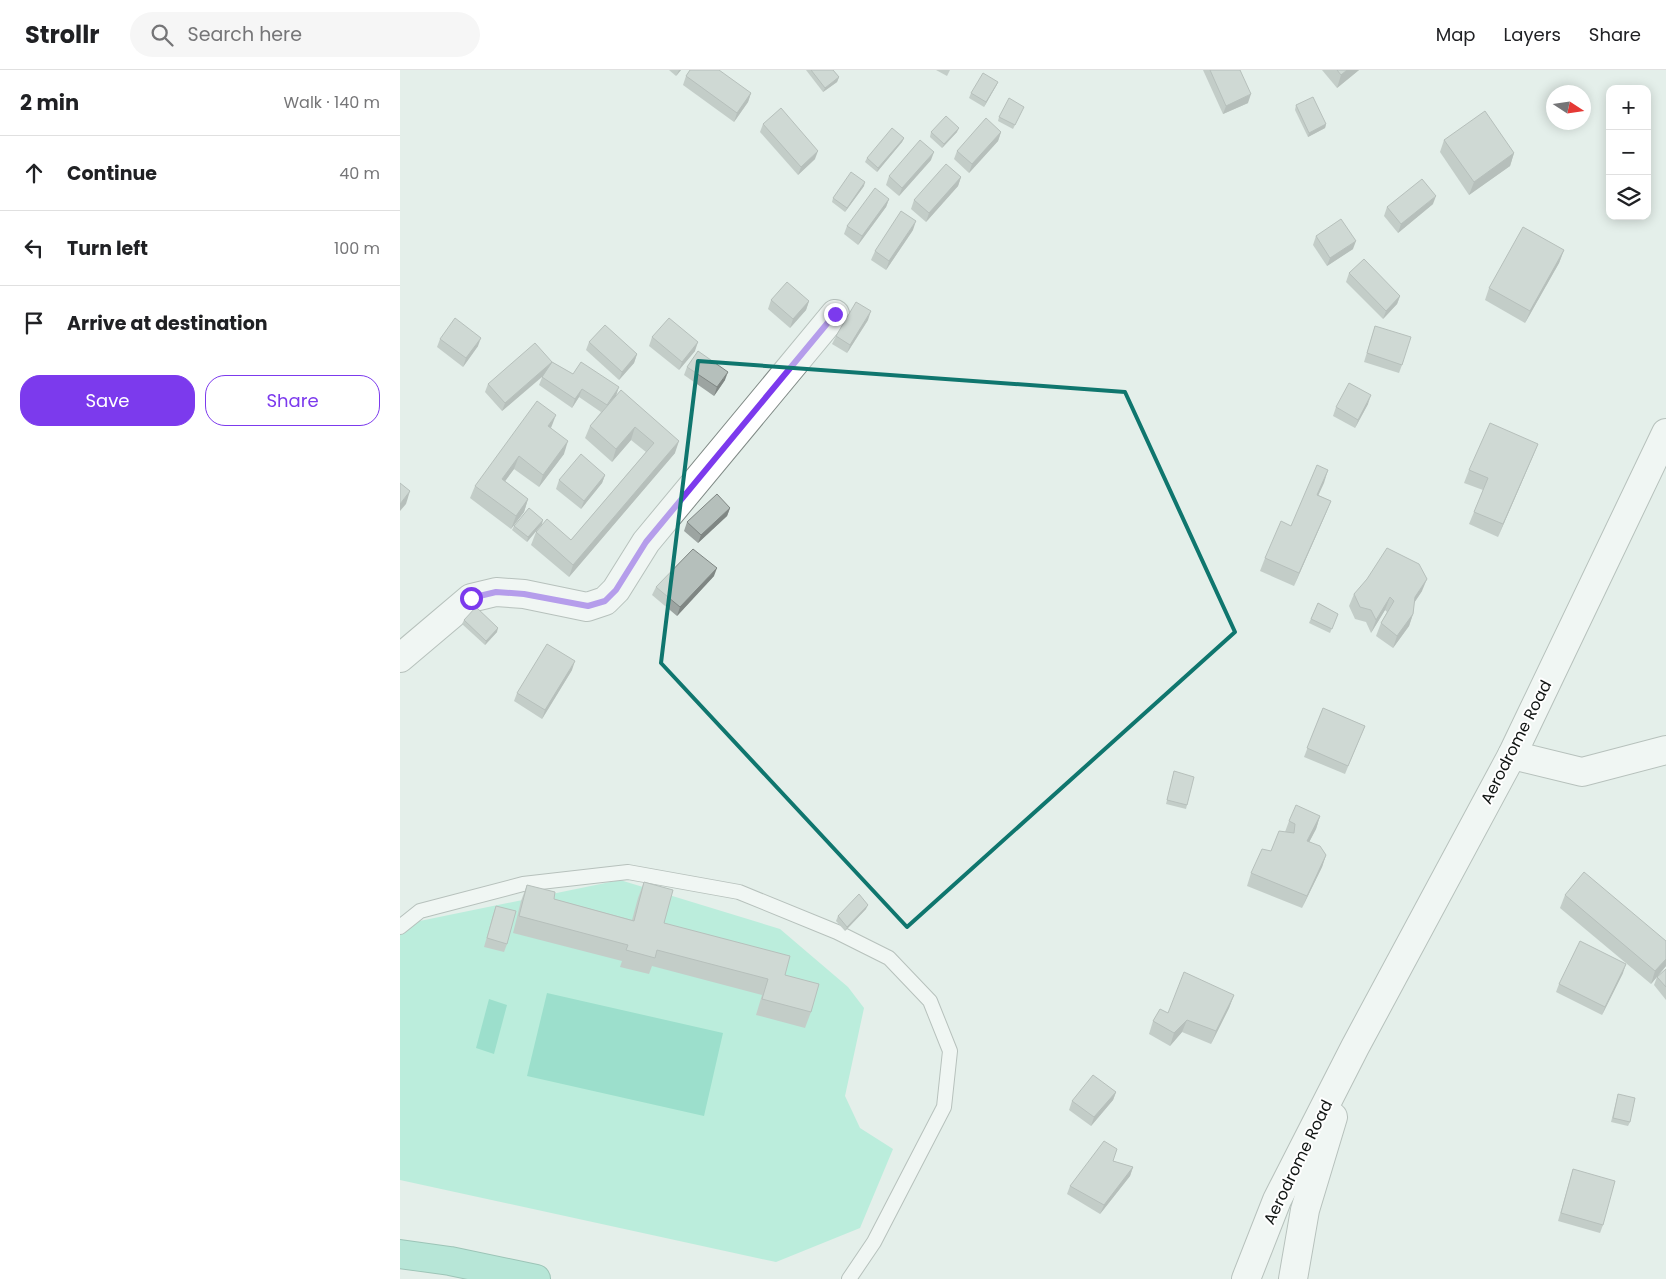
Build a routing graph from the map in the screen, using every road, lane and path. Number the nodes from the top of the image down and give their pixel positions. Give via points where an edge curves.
1 (835, 314) dead end
2 (1666, 432) edge
3 (1658, 466) edge
4 (400, 658) edge
5 (1666, 750) edge
6 (1512, 755) junction
7 (400, 927) edge
8 (1355, 1047) junction
9 (400, 1254) edge
10 (536, 1279) edge
11 (849, 1279) edge
12 (1246, 1279) edge
13 (1293, 1279) edge

1 - 4 street via 646,542 616,590 605,601 588,606 496,592 471,598
2 - 3 street, Aerodrome Road
3 - 6 street, Aerodrome Road
5 - 6 street via 1582,772
6 - 8 street, Aerodrome Road
7 - 11 lane via 420,910 523,884 628,872 739,892 889,958 930,1000 950,1051 944,1107 874,1242
8 - 12 street, Aerodrome Road via 1277,1200
8 - 13 street, Aerodrome Road via 1305,1210
9 - 10 highway

